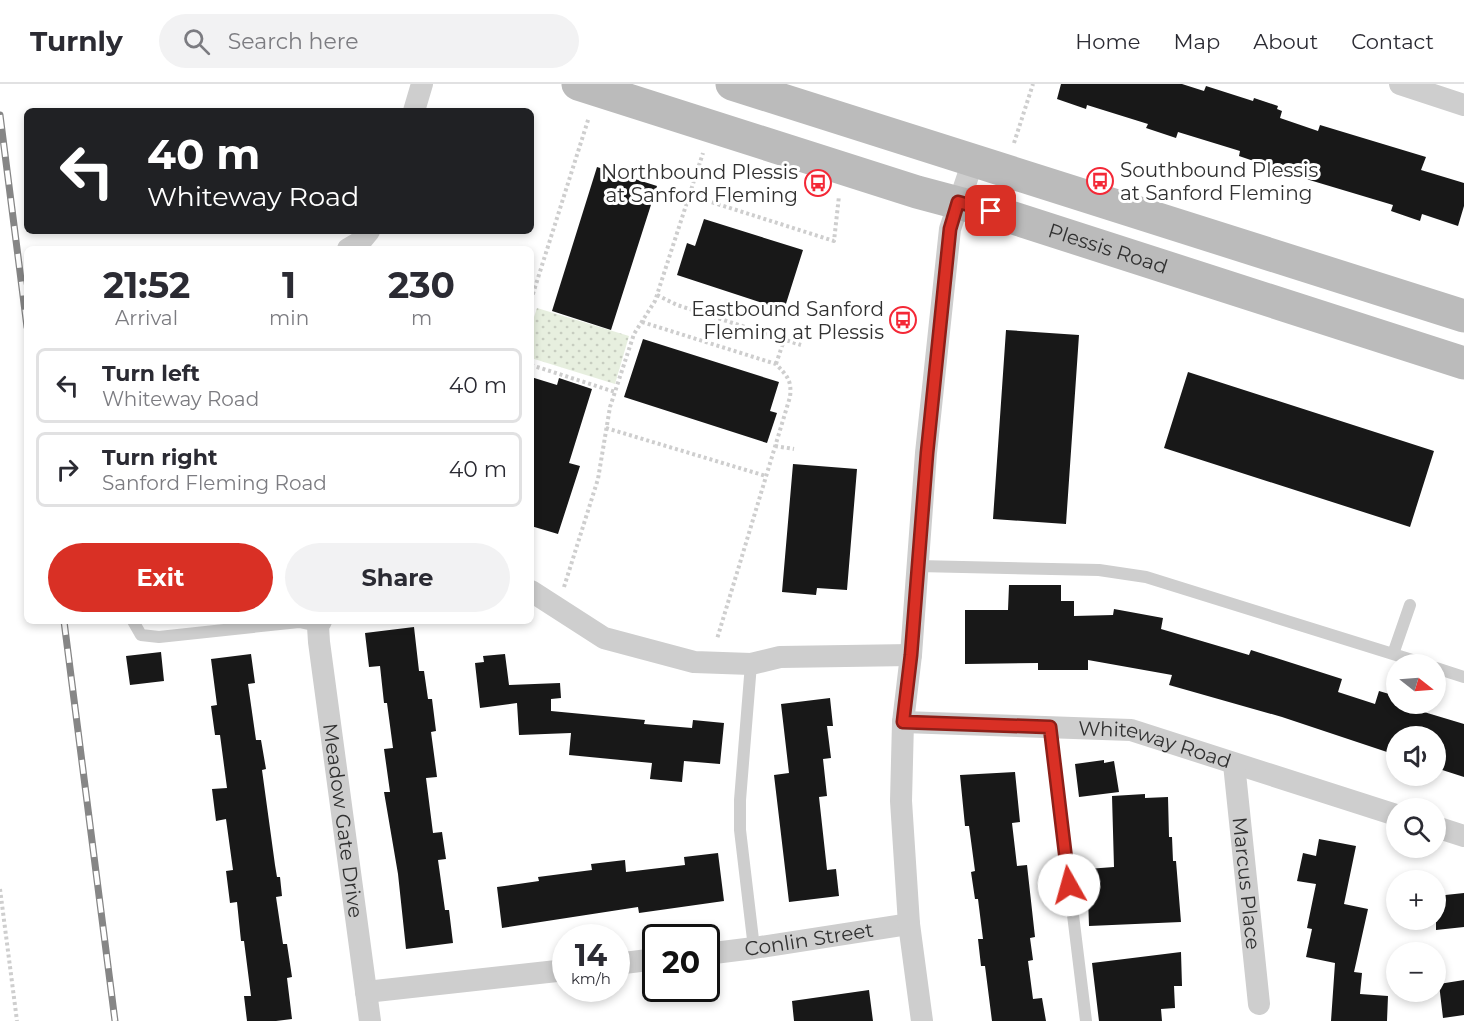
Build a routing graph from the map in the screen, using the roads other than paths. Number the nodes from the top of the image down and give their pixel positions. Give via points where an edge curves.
1 (422, 84) edge
2 (578, 84) edge
3 (732, 84) edge
4 (1400, 84) edge
5 (1464, 105) edge
6 (415, 108) edge
7 (974, 161) junction
8 (958, 202) junction
9 (367, 234) edge
10 (353, 246) edge
11 (1464, 316) edge
12 (1464, 363) edge
13 (918, 566) junction
14 (534, 593) edge
15 (1410, 605) dead end
16 (135, 624) edge
17 (282, 624) edge
18 (320, 624) edge
19 (1393, 654) joint
20 (911, 655) junction
21 (751, 664) junction
22 (1446, 671) edge
23 (1464, 677) edge
24 (903, 722) junction
25 (1050, 727) junction
26 (1234, 764) junction
27 (1386, 812) edge
28 (1446, 830) edge
29 (1464, 836) edge
30 (909, 924) junction
31 (754, 948) junction
32 (720, 952) edge
33 (552, 972) edge
34 (366, 992) junction
35 (1259, 1004) dead end
36 (370, 1021) edge
37 (922, 1021) edge
38 (1086, 1021) edge

1 - 6 street
2 - 8 main road, Plessis Road
3 - 7 main road
4 - 5 street
7 - 8 street
7 - 11 main road
8 - 12 main road, Plessis Road
8 - 13 street via 948,241
9 - 10 street
13 - 19 lane via 1099,570 1146,577
13 - 20 street
14 - 21 street via 604,639 694,662
15 - 19 lane
16 - 17 lane via 141,635 159,638
18 - 34 street, Meadow Gate Drive via 319,642
20 - 21 street via 780,657
20 - 24 street
21 - 31 lane via 740,830
22 - 23 lane
24 - 25 street, Whiteway Road
24 - 30 street via 901,801
25 - 26 street, Whiteway Road via 1131,730
25 - 38 lane
26 - 27 street, Whiteway Road
26 - 35 street, Marcus Place
28 - 29 street
30 - 31 street, Conlin Street
30 - 37 street
31 - 32 street, Conlin Street
33 - 34 street
34 - 36 street, Meadow Gate Drive

